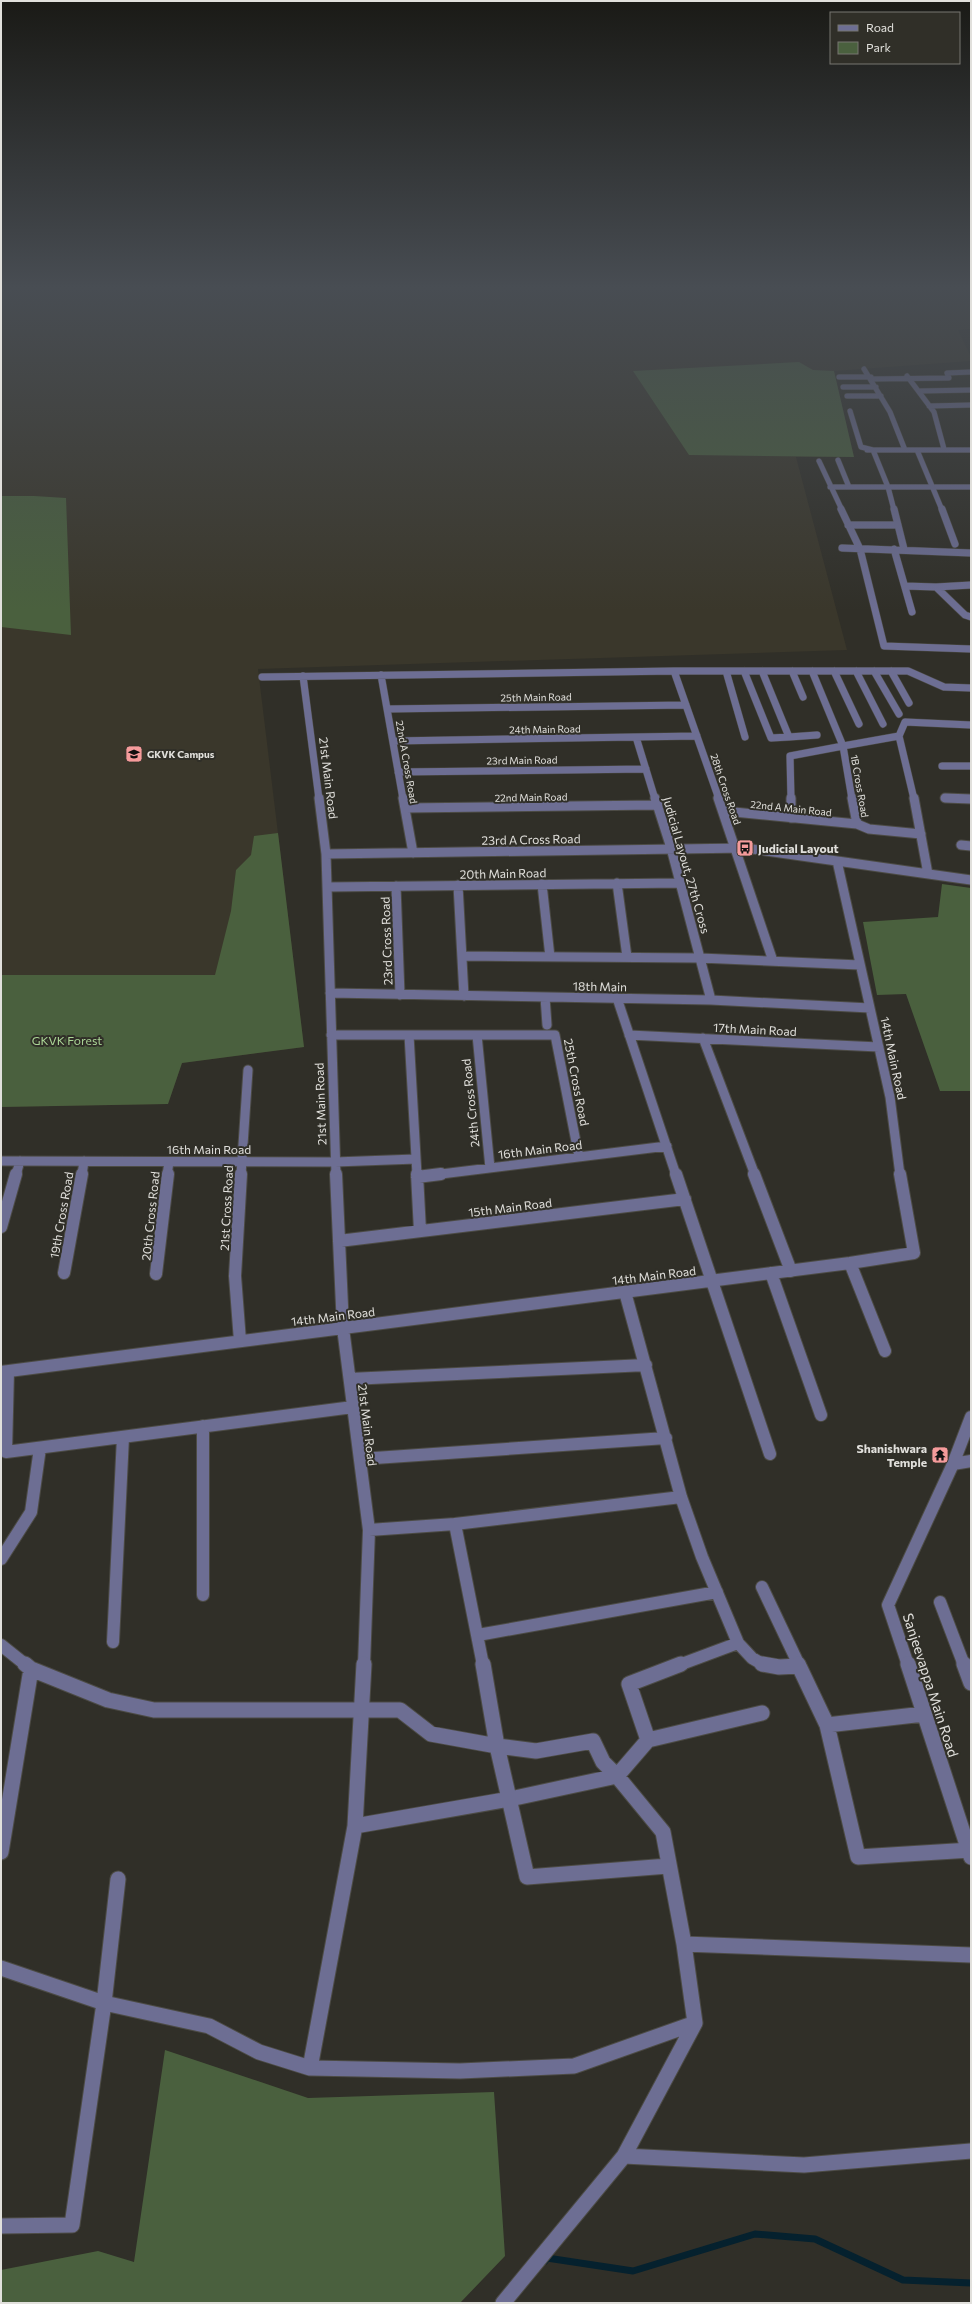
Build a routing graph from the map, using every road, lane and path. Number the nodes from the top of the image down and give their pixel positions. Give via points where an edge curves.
1 (847, 396) dead end
2 (881, 396) joint
3 (923, 396) edge
4 (971, 405) edge
5 (929, 406) junction
6 (850, 411) dead end
7 (944, 449) junction
8 (873, 450) junction
9 (905, 450) junction
10 (917, 450) junction
11 (971, 450) edge
12 (862, 451) dead end
13 (819, 460) dead end
14 (838, 460) dead end
15 (830, 487) junction
16 (849, 487) junction
17 (888, 487) junction
18 (934, 487) junction
19 (971, 487) edge
20 (848, 525) junction
21 (898, 525) junction
22 (955, 544) dead end
23 (842, 548) dead end
24 (860, 548) junction
25 (894, 549) junction
26 (904, 550) junction
27 (971, 553) edge
28 (971, 585) edge
29 (904, 586) junction
30 (936, 587) junction
31 (912, 612) dead end
32 (971, 617) edge
33 (971, 649) edge
34 (674, 671) junction
35 (726, 671) junction
36 (744, 671) junction
37 (762, 671) junction
38 (792, 671) junction
39 (812, 671) junction
40 (834, 671) junction
41 (856, 671) junction
42 (874, 671) junction
43 (891, 671) junction
44 (381, 675) junction
45 (303, 676) junction
46 (262, 677) dead end
47 (971, 688) edge
48 (803, 697) dead end
49 (910, 703) dead end
50 (686, 705) junction
51 (387, 709) junction
52 (899, 714) dead end
53 (859, 724) dead end
54 (883, 724) dead end
55 (971, 725) edge
56 (697, 736) junction
57 (817, 736) dead end
58 (899, 736) junction
59 (636, 737) junction
60 (789, 737) junction
61 (745, 738) dead end
62 (393, 741) junction
63 (843, 746) junction
64 (942, 766) dead end
65 (971, 766) edge
66 (646, 769) junction
67 (398, 772) junction
68 (945, 798) dead end
69 (971, 799) edge
70 (658, 805) junction
71 (405, 808) junction
72 (724, 811) junction
73 (791, 818) junction
74 (857, 824) junction
75 (921, 834) junction
76 (961, 845) dead end
77 (971, 846) edge
78 (672, 848) junction
79 (736, 848) junction
80 (413, 853) junction
81 (326, 854) junction
82 (836, 861) junction
83 (928, 874) junction
84 (971, 880) edge
85 (680, 882) junction
86 (617, 883) junction
87 (542, 884) junction
88 (396, 886) junction
89 (458, 886) junction
90 (327, 887) junction
91 (462, 956) junction
92 (550, 957) junction
93 (627, 957) junction
94 (700, 958) junction
95 (773, 961) junction
96 (860, 965) junction
97 (330, 993) junction
98 (400, 994) junction
99 (464, 996) junction
100 (545, 997) junction
101 (617, 998) junction
102 (711, 1000) junction
103 (870, 1008) junction
104 (547, 1026) dead end
105 (331, 1035) junction
106 (410, 1035) junction
107 (477, 1035) junction
108 (629, 1035) junction
109 (703, 1038) junction
110 (879, 1047) junction
111 (248, 1070) dead end
112 (667, 1146) junction
113 (579, 1157) junction
114 (416, 1159) junction
115 (1, 1161) edge
116 (20, 1161) junction
117 (84, 1162) junction
118 (169, 1162) junction
119 (241, 1162) junction
120 (335, 1162) junction
121 (490, 1168) junction
122 (417, 1177) junction
123 (685, 1199) junction
124 (1, 1226) edge
125 (420, 1231) junction
126 (339, 1241) junction
127 (850, 1263) junction
128 (791, 1271) junction
129 (64, 1273) dead end
130 (771, 1273) junction
131 (156, 1274) dead end
132 (712, 1281) junction
133 (625, 1292) junction
134 (343, 1328) junction
135 (240, 1341) junction
136 (885, 1351) dead end
137 (646, 1365) junction
138 (5, 1372) edge
139 (350, 1379) junction
140 (353, 1407) junction
141 (821, 1415) dead end
142 (971, 1417) edge
143 (203, 1426) junction
144 (123, 1437) junction
145 (666, 1438) junction
146 (40, 1448) junction
147 (770, 1454) dead end
148 (360, 1459) junction
149 (971, 1461) edge
150 (953, 1464) junction
151 (681, 1497) junction
152 (455, 1524) junction
153 (369, 1530) junction
154 (1, 1559) edge
155 (762, 1587) dead end
156 (717, 1592) junction
157 (202, 1594) dead end
158 (940, 1602) dead end
159 (478, 1635) junction
160 (113, 1642) dead end
161 (738, 1643) junction
162 (1, 1645) edge
163 (799, 1666) junction
164 (31, 1669) junction
165 (971, 1683) edge
166 (361, 1710) junction
167 (762, 1713) dead end
168 (924, 1714) junction
169 (826, 1725) junction
170 (648, 1740) junction
171 (497, 1746) junction
172 (617, 1776) junction
173 (510, 1799) junction
174 (355, 1826) junction
175 (1, 1852) edge
176 (970, 1853) edge
177 (668, 1866) junction
178 (118, 1879) dead end
179 (684, 1944) junction
180 (971, 1955) edge
181 (1, 1968) edge
182 (104, 2002) junction
183 (694, 2023) junction
184 (310, 2068) junction
185 (971, 2152) edge
186 (624, 2156) junction
187 (1, 2226) edge
188 (503, 2303) edge

1 - 2 street
2 - 9 street
3 - 5 street
4 - 5 street
5 - 7 street via 934,412
6 - 8 street via 861,447
7 - 10 street
7 - 11 street
8 - 9 street
8 - 12 street
8 - 17 street
9 - 10 street
10 - 18 street
13 - 15 street
14 - 16 street
15 - 16 street
15 - 20 street
16 - 17 street
17 - 18 street
17 - 21 street
18 - 19 street
18 - 22 street
20 - 21 street
20 - 24 street
21 - 26 street
23 - 24 street
24 - 25 street
24 - 33 street via 884,646
25 - 26 street
25 - 29 street
26 - 27 street
28 - 30 street
29 - 30 street
29 - 31 street
30 - 32 street via 965,615
34 - 35 street
34 - 44 street
34 - 50 street, 28th Cross Road
35 - 36 street
35 - 61 street
36 - 37 street
36 - 60 street via 771,738
37 - 38 street
37 - 60 street
38 - 39 street
38 - 48 street
39 - 40 street
39 - 63 street
40 - 41 street
40 - 53 street
41 - 42 street
41 - 54 street
42 - 43 street
42 - 52 street
43 - 47 street via 908,671 944,687
43 - 49 street
44 - 45 street
44 - 51 street, 22nd A Cross Road
45 - 46 street
45 - 81 street, 21st Main Road
50 - 51 street, 25th Main Road
50 - 56 street, 28th Cross Road
51 - 62 street, 22nd A Cross Road
55 - 58 street via 905,722
56 - 59 street, 24th Main Road
56 - 72 street, 28th Cross Road
57 - 60 street
58 - 63 street, 1B Cross Road
58 - 75 street
59 - 62 street, 24th Main Road
59 - 66 street, Judicial Layout, 27th Cross
62 - 67 street, 22nd A Cross Road
63 - 73 street via 790,756
63 - 74 street, 1B Cross Road
64 - 65 street
66 - 67 street, 23rd Main Road
66 - 70 street, Judicial Layout, 27th Cross
67 - 71 street, 22nd A Cross Road
68 - 69 street
70 - 71 street, 22nd Main Road
70 - 78 street, Judicial Layout, 27th Cross
71 - 80 street, 22nd A Cross Road
72 - 73 street, 22nd A Main Road
72 - 79 street, 28th Cross Road
73 - 74 street, 22nd A Main Road
74 - 75 street via 869,829
75 - 83 street
76 - 77 street
78 - 79 street, 23rd A Cross Road
78 - 80 street, 23rd A Cross Road
78 - 85 street, Judicial Layout, 27th Cross
79 - 82 street, 23rd A Cross Road
79 - 95 street, 28th Cross Road
80 - 81 street, 23rd A Cross Road
81 - 90 street, 21st Main Road
82 - 83 street, 23rd A Cross Road
82 - 96 street, 14th Main Road
83 - 84 street, 23rd A Cross Road
85 - 86 street, 20th Main Road
85 - 94 street, Judicial Layout, 27th Cross
86 - 87 street, 20th Main Road
86 - 93 street
87 - 89 street, 20th Main Road
87 - 92 street
88 - 89 street, 20th Main Road
88 - 90 street, 20th Main Road
88 - 98 street, 23rd Cross Road
89 - 91 street
90 - 97 street, 21st Main Road
91 - 92 street
91 - 99 street
92 - 93 street
93 - 94 street
94 - 95 street
94 - 102 street, Judicial Layout, 27th Cross
95 - 96 street
96 - 103 street, 14th Main Road
97 - 98 street, 18th Main
97 - 105 street, 21st Main Road
98 - 99 street, 18th Main
99 - 100 street, 18th Main
100 - 101 street, 18th Main
100 - 104 street
101 - 102 street, 18th Main
101 - 108 street
102 - 103 street, 18th Main
103 - 110 street, 14th Main Road
105 - 106 street
105 - 120 street, 21st Main Road
106 - 107 street
106 - 114 street
107 - 113 street, 25th Cross Road via 555,1035
107 - 121 street, 24th Cross Road
108 - 109 street, 17th Main Road
108 - 112 street
109 - 110 street, 17th Main Road
109 - 128 street
110 - 127 street, 14th Main Road via 890,1097 904,1204 914,1253
111 - 119 street, 21st Cross Road
112 - 113 street, 16th Main Road
112 - 123 street
113 - 121 street, 16th Main Road
114 - 120 street, 16th Main Road
114 - 122 street
115 - 116 street, 16th Main Road
116 - 117 street, 16th Main Road
116 - 124 street
117 - 118 street, 16th Main Road
117 - 129 street, 19th Cross Road
118 - 119 street, 16th Main Road
118 - 131 street, 20th Cross Road
119 - 120 street, 16th Main Road
119 - 135 street, 21st Cross Road via 235,1276
120 - 126 street, 21st Main Road
121 - 122 street, 16th Main Road
122 - 125 street
123 - 125 street, 15th Main Road
123 - 132 street
125 - 126 street, 15th Main Road
126 - 134 street, 21st Main Road
127 - 128 street, 14th Main Road
127 - 136 street
128 - 130 street, 14th Main Road
130 - 132 street, 14th Main Road
130 - 141 street
132 - 133 street, 14th Main Road
132 - 147 street
133 - 134 street, 14th Main Road
133 - 137 street
134 - 135 street, 14th Main Road
134 - 139 street, 21st Main Road
135 - 138 street, 14th Main Road
137 - 139 street
137 - 145 street
138 - 146 street via 6,1452
139 - 140 street, 21st Main Road
140 - 143 street
140 - 148 street, 21st Main Road
142 - 150 street, Sanjeevappa Main Road
143 - 144 street
143 - 157 street
144 - 146 street
144 - 160 street
145 - 148 street
145 - 151 street
146 - 154 street via 31,1512
148 - 153 street, 21st Main Road
149 - 150 street
150 - 168 street, Sanjeevappa Main Road via 888,1606
151 - 152 street
151 - 156 street
152 - 153 street
152 - 159 street
153 - 166 street, 21st Main Road
155 - 163 street
156 - 159 street
156 - 161 street
158 - 165 street
159 - 171 street
161 - 163 street via 749,1657 766,1666
161 - 170 street via 629,1684
162 - 164 street
163 - 169 street
164 - 166 street via 108,1700 154,1710
164 - 175 street
166 - 171 street via 400,1710 431,1734
166 - 174 street, 21st Main Road
167 - 170 street
168 - 169 street
168 - 176 street, Sanjeevappa Main Road
169 - 176 street via 858,1857
170 - 172 street
171 - 172 street via 536,1751 593,1741 603,1762
171 - 173 street
172 - 173 street
172 - 177 street via 662,1832
173 - 174 street
173 - 177 street via 527,1877
174 - 184 street, 21st Main Road
177 - 179 street
178 - 182 street
179 - 180 street
179 - 183 street
181 - 182 street
182 - 184 street via 209,2026 259,2052
182 - 187 street via 72,2225
183 - 184 street via 574,2066 460,2071
183 - 186 street
185 - 186 street via 804,2165
186 - 188 street

